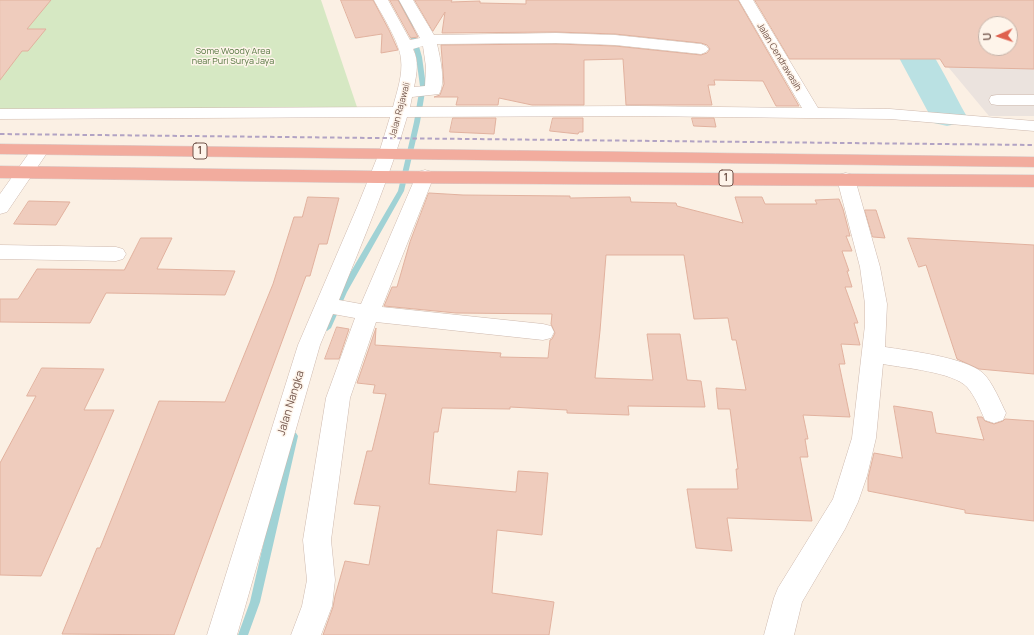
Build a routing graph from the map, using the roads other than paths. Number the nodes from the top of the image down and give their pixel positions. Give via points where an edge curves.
1 (381, 0) edge
2 (406, 0) edge
3 (746, 0) edge
4 (426, 41) junction
5 (406, 46) junction
6 (701, 49) dead end
7 (407, 92) junction
8 (997, 100) dead end
9 (1034, 100) edge
10 (403, 113) junction
11 (813, 113) junction
12 (0, 114) edge
13 (1034, 126) edge
14 (0, 149) edge
15 (40, 150) junction
16 (394, 153) junction
17 (1034, 162) edge
18 (422, 169) junction
19 (0, 172) edge
20 (25, 172) junction
21 (384, 177) junction
22 (846, 179) junction
23 (1034, 181) edge
24 (0, 208) edge
25 (0, 252) edge
26 (116, 254) dead end
27 (328, 306) junction
28 (365, 313) junction
29 (543, 332) dead end
30 (874, 354) junction
31 (994, 413) dead end
32 (222, 635) edge
33 (306, 635) edge
34 (779, 635) edge

1 - 5 street, Jalan Rajawali
2 - 4 street
3 - 11 street, Jalan Cendrawasih
4 - 5 street
4 - 6 street via 556,38
4 - 7 street via 434,67 433,91
5 - 7 street, Jalan Rajawali via 410,74
7 - 10 street, Jalan Rajawali
8 - 9 street
10 - 11 street
10 - 12 street
10 - 16 street, Jalan Rajawali
11 - 13 street via 909,115
14 - 15 highway, 1
15 - 16 highway, 1
15 - 20 street
16 - 18 highway, 1
16 - 21 street, Jalan Rajawali
17 - 18 highway, 1
18 - 21 highway, 1
18 - 22 highway, 1
18 - 28 street via 420,191
19 - 20 highway, 1
20 - 21 highway, 1
20 - 24 street
21 - 27 street, Jalan Nangka via 368,205
22 - 23 highway, 1
22 - 30 street via 870,267 876,304
25 - 26 street
27 - 28 street
27 - 32 street, Jalan Nangka via 309,345
28 - 29 street
28 - 33 street via 338,398 317,540 321,580 316,606
30 - 31 street via 967,374 975,380
30 - 34 street via 864,438 854,476 835,521 788,598

